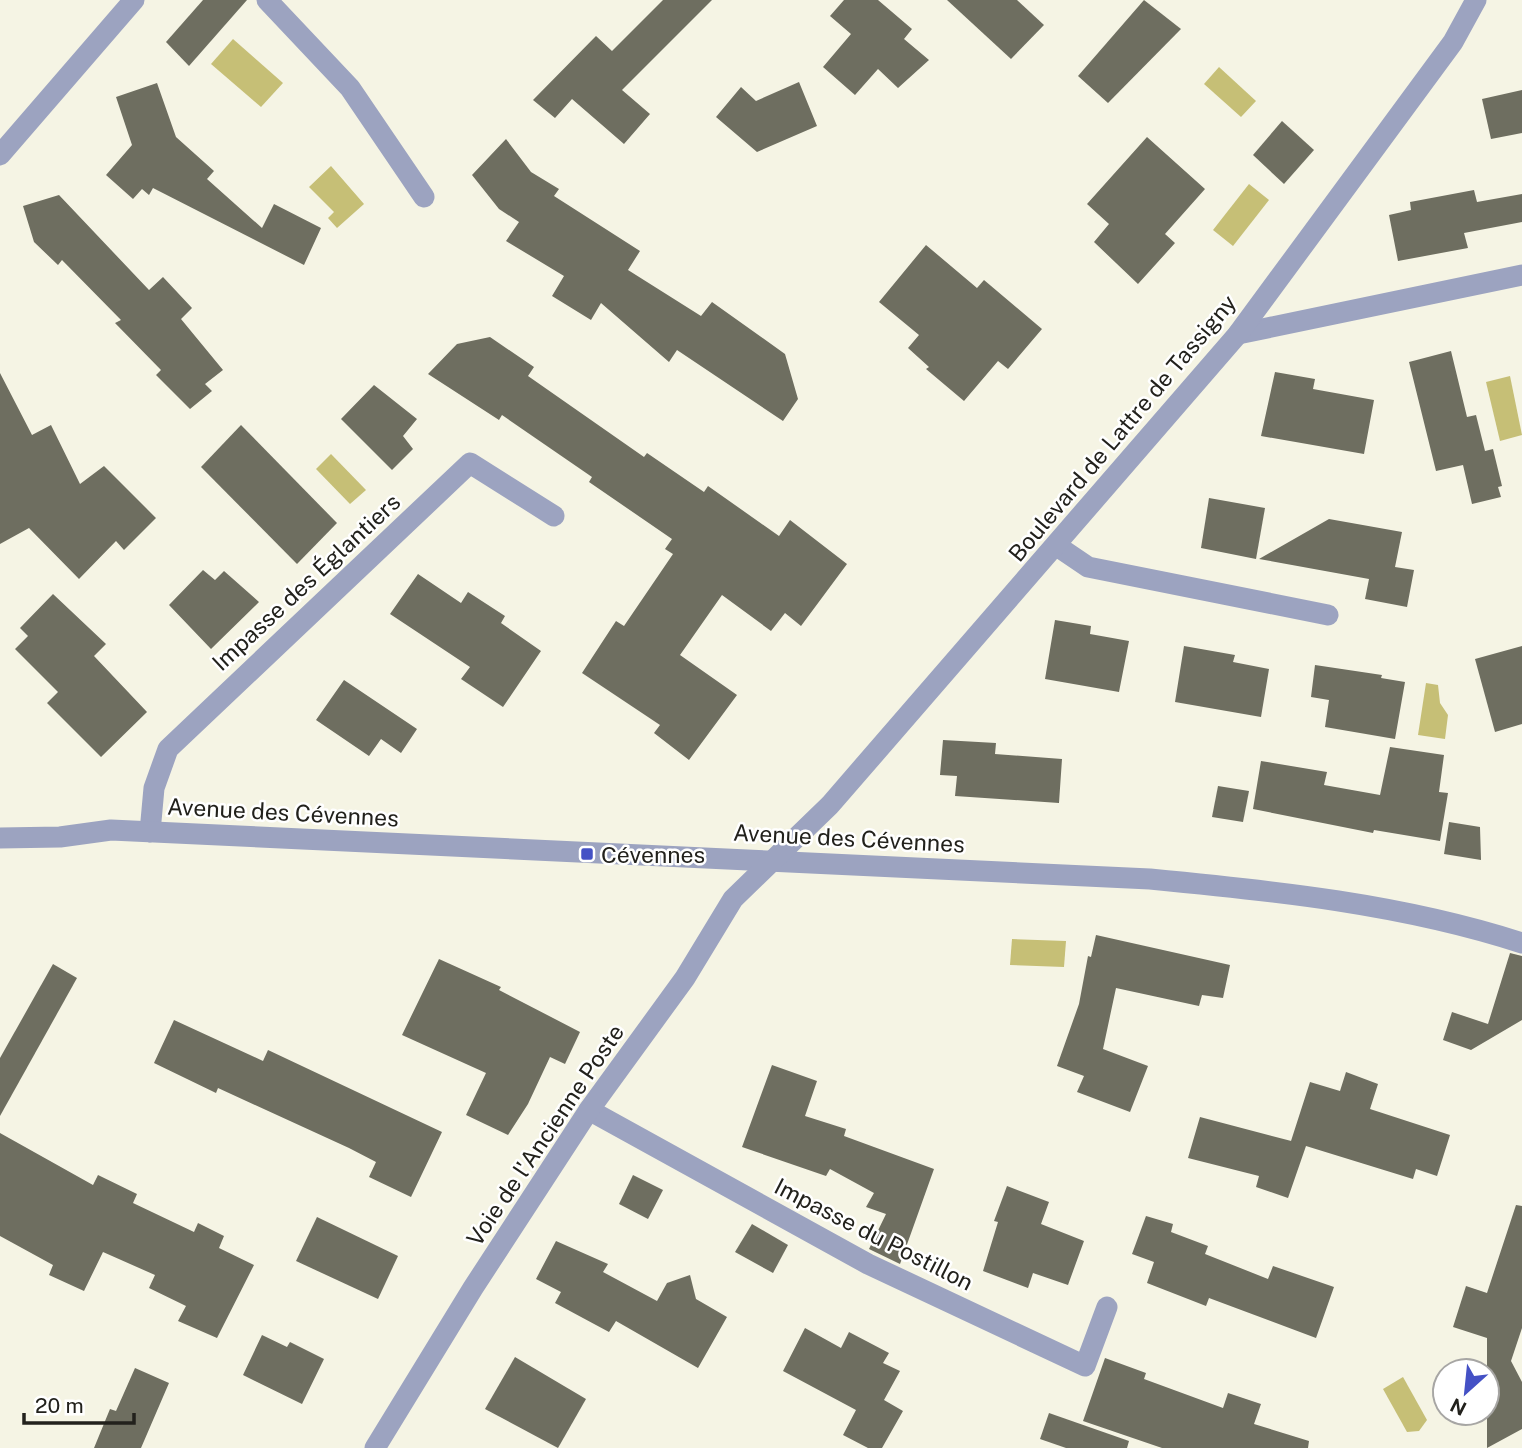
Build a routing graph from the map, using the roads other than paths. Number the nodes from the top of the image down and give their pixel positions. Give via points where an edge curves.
1 (134, 0) edge
2 (267, 0) edge
3 (1476, 0) edge
4 (0, 155) edge
5 (424, 197) dead end
6 (1522, 275) edge
7 (1238, 334) junction
8 (555, 516) dead end
9 (1057, 546) junction
10 (1328, 615) dead end
11 (150, 832) junction
12 (0, 838) edge
13 (771, 860) junction
14 (1522, 943) edge
15 (589, 1110) junction
16 (1107, 1307) dead end
17 (375, 1448) edge

1 - 4 street
2 - 5 street via 350,88
3 - 7 street, Boulevard de Lattre de Tassigny via 1452,42
6 - 7 street
7 - 9 street, Boulevard de Lattre de Tassigny
8 - 11 street, Impasse des Églantiers via 470,463 168,749 154,789
9 - 10 street via 1088,567
9 - 13 street, Boulevard de Lattre de Tassigny via 830,805
11 - 12 street, Avenue des Cévennes via 111,830
11 - 13 street, Avenue des Cévennes
13 - 14 street, Avenue des Cévennes via 1150,878 1276,891 1387,909
13 - 15 street, Voie de l'Ancienne Poste via 733,899 685,978
15 - 16 street, Impasse du Postillon via 868,1264 1085,1366
15 - 17 street, Voie de l'Ancienne Poste

